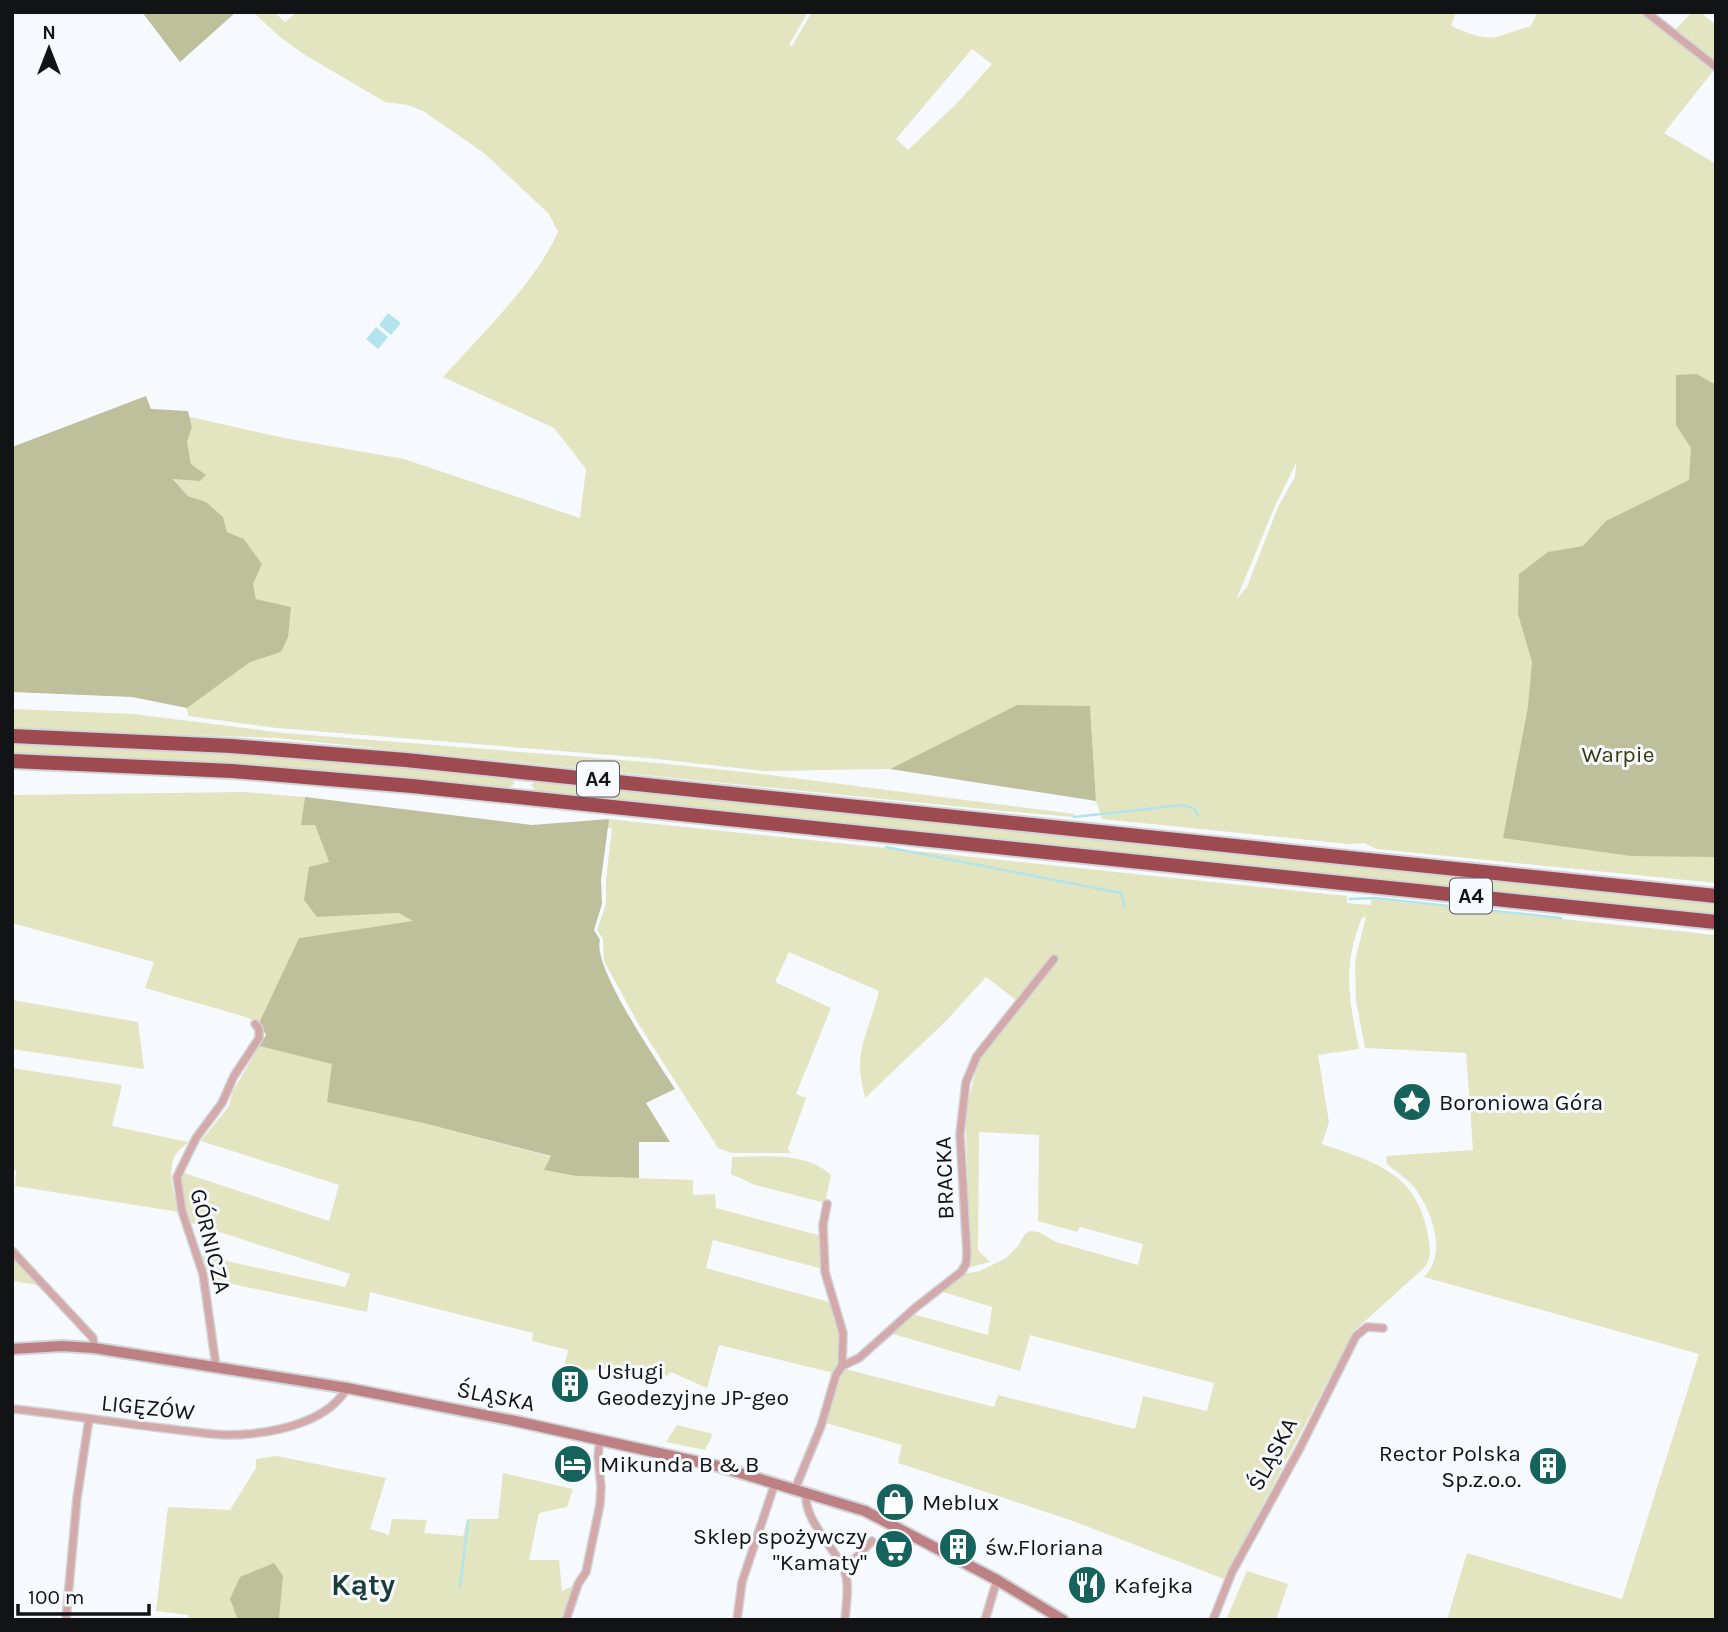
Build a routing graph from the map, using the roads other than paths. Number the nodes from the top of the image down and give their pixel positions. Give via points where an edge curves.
1 (1646, 12) edge
2 (1716, 67) edge
3 (12, 736) edge
4 (12, 761) edge
5 (1716, 896) edge
6 (1716, 922) edge
7 (1054, 959) dead end
8 (255, 1024) dead end
9 (827, 1204) dead end
10 (12, 1251) edge
11 (1383, 1328) dead end
12 (94, 1348) junction
13 (12, 1349) edge
14 (216, 1366) junction
15 (842, 1366) junction
16 (347, 1388) junction
17 (12, 1409) edge
18 (89, 1419) junction
19 (600, 1439) junction
20 (775, 1483) junction
21 (800, 1490) junction
22 (872, 1541) dead end
23 (844, 1570) junction
24 (997, 1580) junction
25 (66, 1620) edge
26 (566, 1620) edge
27 (737, 1620) edge
28 (845, 1620) edge
29 (985, 1620) edge
30 (1063, 1620) edge
31 (1213, 1620) edge

1 - 2 street
3 - 5 highway, A4 via 351,755
4 - 6 highway, A4 via 361,781
7 - 15 street, BRACKA via 977,1056 967,1082 960,1134 967,1254 961,1272 859,1358
8 - 14 street, GÓRNICZA via 259,1038 177,1177 182,1211 203,1274
9 - 15 street via 825,1272 843,1333
10 - 12 street via 93,1338
11 - 31 street, ŚLĄSKA via 1367,1326 1356,1336 1231,1572
12 - 13 main road, ŚLĄSKA
12 - 14 main road, ŚLĄSKA
14 - 16 main road, ŚLĄSKA
15 - 21 street
16 - 18 street, LIGĘZÓW via 323,1412 299,1423 246,1434
16 - 19 main road, ŚLĄSKA
17 - 18 street
18 - 25 street, LIGĘZÓW
19 - 20 main road, ŚLĄSKA
19 - 26 street via 600,1504 586,1572
20 - 21 main road, ŚLĄSKA
20 - 27 street via 742,1582
21 - 23 street
21 - 24 main road, ŚLĄSKA via 865,1511
22 - 23 street
23 - 28 street
24 - 29 street
24 - 30 main road, ŚLĄSKA

